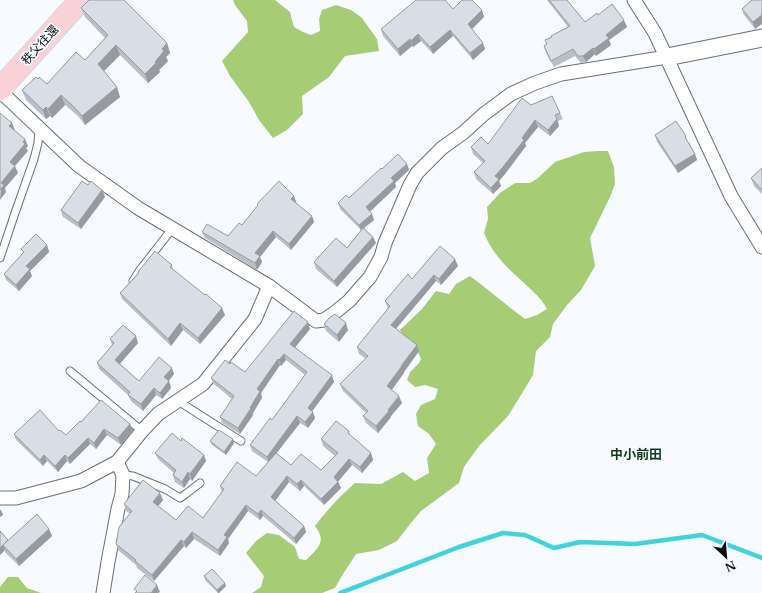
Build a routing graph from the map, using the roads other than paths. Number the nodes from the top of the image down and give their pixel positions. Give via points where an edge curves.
1 (81, 0) edge
2 (634, 0) edge
3 (762, 38) edge
4 (667, 57) junction
5 (0, 90) edge
6 (39, 128) junction
7 (172, 229) junction
8 (762, 247) edge
9 (0, 258) edge
10 (133, 280) edge
11 (269, 286) junction
12 (70, 371) dead end
13 (178, 401) junction
14 (142, 431) junction
15 (241, 441) dead end
16 (117, 462) junction
17 (123, 475) junction
18 (200, 482) dead end
19 (0, 498) edge
20 (103, 593) edge

1 - 5 highway, 秩父往還
2 - 4 street
3 - 4 street
4 - 8 street via 731,196
4 - 11 street via 561,74 511,94 484,114 442,148 417,173 370,277 349,301 324,320 316,321
5 - 6 street
6 - 7 street via 79,166
6 - 9 lane via 34,159
7 - 10 lane
7 - 11 street
11 - 13 street via 255,319 202,384
12 - 14 lane
13 - 14 street via 158,414
13 - 15 lane
14 - 16 street
16 - 17 street
16 - 19 street via 81,481 16,498
17 - 18 lane via 133,476 180,498
17 - 20 street via 122,494

